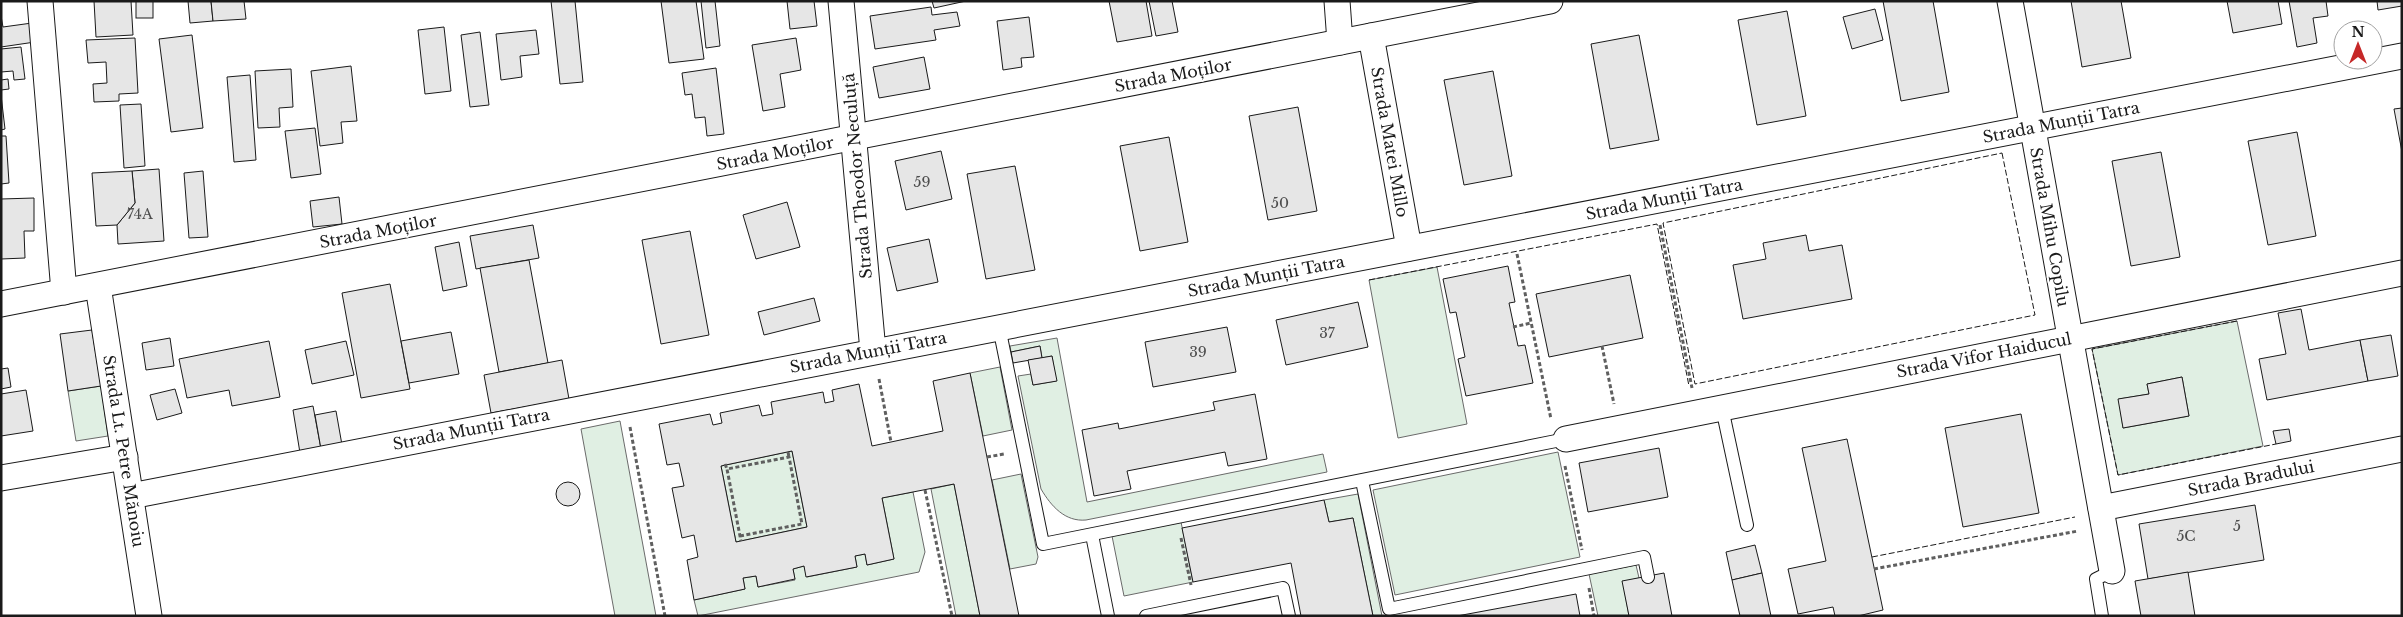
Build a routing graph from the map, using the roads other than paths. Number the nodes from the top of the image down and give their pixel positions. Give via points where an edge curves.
1 (40, 1) edge
2 (841, 1) edge
3 (1337, 1) edge
4 (1550, 1) edge
5 (2010, 1) edge
6 (1371, 36) junction
7 (1340, 42) junction
8 (2402, 56) edge
9 (2032, 128) junction
10 (854, 137) junction
11 (1408, 248) junction
12 (2402, 273) edge
13 (98, 286) junction
14 (64, 292) junction
15 (1, 304) edge
16 (999, 327) junction
17 (2070, 338) junction
18 (873, 351) junction
19 (1722, 408) junction
20 (1560, 441) joint
21 (2402, 449) edge
22 (125, 457) junction
23 (1, 478) edge
24 (1362, 480) junction
25 (130, 496) junction
26 (2102, 517) junction
27 (1747, 525) dead end
28 (1092, 535) junction
29 (2112, 571) joint
30 (1648, 577) dead end
31 (1389, 612) edge
32 (149, 616) edge
33 (1108, 616) edge
34 (1146, 616) edge
35 (1289, 616) edge
36 (2102, 616) edge

1 - 14 street
2 - 10 street, Strada Theodor Neculuță
3 - 7 street
4 - 6 street, Strada Moților
5 - 9 street, Strada Mihu Copilu
6 - 7 street, Strada Moților
6 - 11 street, Strada Matei Millo
7 - 10 street, Strada Moților
8 - 9 street, Strada Munții Tatra
9 - 11 street, Strada Munții Tatra
9 - 17 street, Strada Mihu Copilu
10 - 13 street, Strada Moților
10 - 18 street, Strada Theodor Neculuță
11 - 16 street, Strada Munții Tatra
12 - 17 street, Strada Vifor Haiducul
13 - 14 street, Strada Moților
13 - 22 street, Strada Lt. Petre Mănoiu
14 - 15 street, Strada Moților
16 - 18 street, Strada Munții Tatra
16 - 28 lane via 1043,544
17 - 19 street, Strada Vifor Haiducul
17 - 26 street, Strada Mihu Copilu
18 - 25 street, Strada Munții Tatra
19 - 20 street, Strada Vifor Haiducul
19 - 27 lane
20 - 24 lane
21 - 26 street, Strada Bradului
22 - 23 street
22 - 25 street, Strada Lt. Petre Mănoiu
24 - 28 lane
24 - 31 lane
25 - 32 street, Strada Lt. Petre Mănoiu
26 - 29 street, Strada Mihu Copilu
28 - 33 lane
29 - 36 lane via 2096,579
30 - 31 lane via 1644,557
34 - 35 lane via 1283,588

